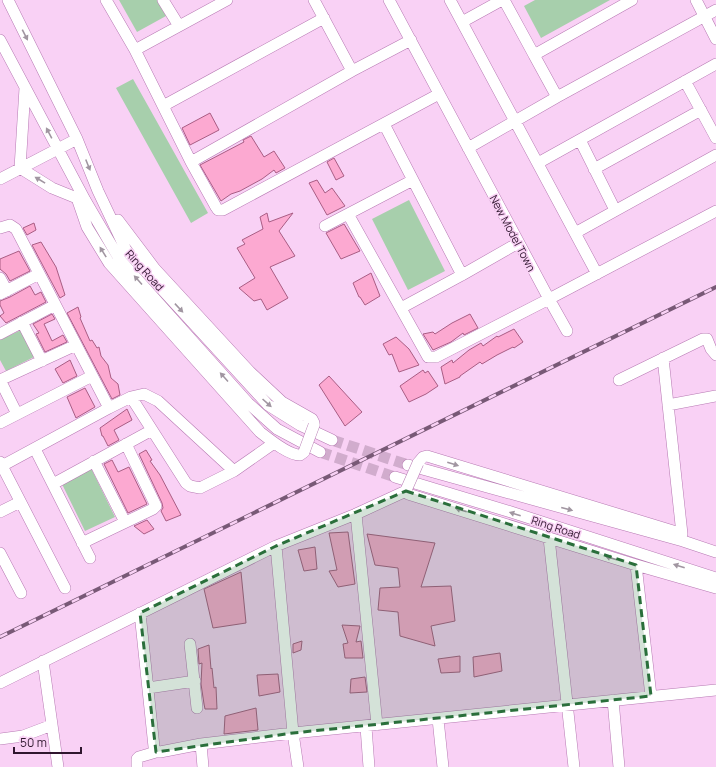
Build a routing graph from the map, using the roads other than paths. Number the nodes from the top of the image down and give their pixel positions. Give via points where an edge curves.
1 (8, 0) edge
2 (106, 0) edge
3 (163, 0) edge
4 (228, 0) edge
5 (314, 0) edge
6 (450, 0) edge
7 (503, 0) edge
8 (632, 0) edge
9 (696, 0) edge
10 (394, 2) edge
11 (716, 10) edge
12 (704, 16) junction
13 (324, 18) junction
14 (462, 22) junction
15 (179, 26) junction
16 (716, 39) edge
17 (0, 40) edge
18 (410, 40) junction
19 (135, 50) junction
20 (534, 55) junction
21 (716, 64) edge
22 (352, 71) junction
23 (685, 81) junction
24 (25, 87) junction
25 (440, 94) junction
26 (557, 97) junction
27 (163, 106) junction
28 (701, 110) junction
29 (514, 120) junction
30 (384, 124) junction
31 (716, 138) edge
32 (77, 139) junction
33 (580, 140) junction
34 (57, 148) junction
35 (468, 148) junction
36 (716, 155) edge
37 (191, 162) junction
38 (538, 163) junction
39 (20, 168) junction
40 (594, 169) junction
41 (0, 179) edge
42 (413, 180) junction
43 (98, 191) junction
44 (82, 200) junction
45 (615, 210) junction
46 (716, 210) edge
47 (348, 214) junction
48 (326, 226) dead end
49 (0, 228) edge
50 (575, 233) junction
51 (518, 243) junction
52 (39, 274) junction
53 (597, 274) junction
54 (462, 275) junction
55 (0, 278) edge
56 (4, 292) edge
57 (548, 299) junction
58 (55, 305) junction
59 (401, 308) junction
60 (22, 322) junction
61 (567, 331) dead end
62 (0, 334) edge
63 (76, 345) junction
64 (716, 355) edge
65 (663, 358) junction
66 (42, 361) junction
67 (92, 376) junction
68 (0, 380) edge
69 (619, 380) dead end
70 (716, 396) edge
71 (131, 397) junction
72 (668, 405) junction
73 (109, 408) junction
74 (17, 414) junction
75 (0, 423) edge
76 (152, 430) junction
77 (332, 440) tunnel mouth
78 (274, 443) junction
79 (126, 444) junction
80 (35, 449) junction
81 (320, 452) tunnel mouth
82 (94, 462) junction
83 (413, 464) junction
84 (1, 465) edge
85 (234, 471) junction
86 (395, 477) tunnel mouth
87 (53, 484) junction
88 (407, 490) junction
89 (20, 502) junction
90 (0, 512) edge
91 (356, 514) junction
92 (125, 522) junction
93 (682, 534) junction
94 (549, 538) junction
95 (82, 543) junction
96 (716, 544) edge
97 (276, 546) junction
98 (716, 552) edge
99 (0, 553) edge
100 (90, 558) dead end
101 (636, 565) junction
102 (716, 578) edge
103 (65, 588) dead end
104 (716, 588) edge
105 (21, 593) dead end
106 (140, 613) junction
107 (190, 644) dead end
108 (43, 662) junction
109 (195, 681) junction
110 (0, 683) edge
111 (148, 688) junction
112 (716, 690) edge
113 (651, 696) junction
114 (613, 700) junction
115 (567, 705) junction
116 (197, 708) dead end
117 (438, 719) junction
118 (52, 725) junction
119 (371, 726) junction
120 (293, 733) junction
121 (0, 739) edge
122 (201, 744) junction
123 (156, 752) junction
124 (58, 767) edge
125 (137, 767) edge
126 (203, 767) edge
127 (298, 767) edge
128 (369, 767) edge
129 (443, 767) edge
130 (574, 767) edge
131 (619, 767) edge

1 -> 32 street, Ring Road
2 - 19 street
3 - 15 street
4 - 15 street
5 - 13 street
6 - 14 street
7 - 14 street
7 - 20 street
8 - 20 street
9 - 12 street
10 - 18 street, New Model Town
11 - 12 street
12 - 16 street
12 - 26 street
13 - 22 street
13 - 27 street
14 - 29 street
15 - 19 street
17 - 24 street, Ring Road
18 - 22 street
18 - 25 street, New Model Town
19 - 27 street
20 - 26 street
21 - 23 street
22 - 37 street
23 - 28 street
23 - 33 street
34 -> 24 street, Ring Road
24 - 39 street
25 - 30 street
25 - 35 street, New Model Town
26 - 29 street
27 - 37 street
28 - 31 street
28 - 40 street
29 - 35 street
29 - 38 street
30 - 37 street via 223,210 216,208
30 - 42 street
32 - 34 street
32 -> 43 street, Ring Road
33 - 38 street
33 - 40 street
34 - 39 street
34 - 44 street, Ring Road
35 - 51 street, New Model Town
36 - 45 street
38 - 50 street
39 - 41 street
44 -> 39 street via 52,188
40 - 45 street
42 - 47 street
42 - 54 street
43 -> 77 street, Ring Road via 126,250 268,405
43 - 78 street, bridge via 154,269 250,372 282,402 312,419 314,425 304,452 300,455
78 -> 44 street via 260,432 109,262 87,227
81 -> 44 street, Ring Road via 277,429 248,403 120,260
45 - 50 street
46 - 53 street
47 - 48 street
47 - 59 street
49 - 52 street via 5,225 13,226
50 - 53 street
51 - 54 street
51 - 57 street, New Model Town
52 - 56 street
52 - 58 street
53 - 57 street
54 - 59 street
55 - 56 street
57 - 59 street via 433,358 427,356
57 - 61 street, New Model Town
58 - 60 street
58 - 63 street
60 - 62 street
60 - 66 street
63 - 66 street
63 - 67 street
64 - 65 street via 706,339
65 - 69 street
65 - 72 street
66 - 68 street
67 - 73 street
67 - 74 street
68 - 74 street
70 - 72 street
71 - 73 street
71 - 76 street
71 - 85 street via 144,394 154,399
72 - 93 street
73 - 80 street
74 - 75 street
76 - 79 street
76 - 85 street via 190,486 200,488
78 - 85 street
79 - 82 street
79 - 92 street via 156,504 153,509
80 - 84 street
80 - 87 street
82 - 87 street
82 - 92 street
83 - 88 street, bridge
83 -> 93 street via 427,456
83 -> 98 street, Ring Road
84 - 89 street
102 -> 86 street, Ring Road
87 - 95 street
88 - 91 street
94 -> 88 street via 408,494
89 - 90 street
89 - 103 street
91 - 97 street
91 - 119 street
92 - 95 street
93 - 96 street
101 -> 94 street
94 - 115 street
95 - 100 street
97 - 106 street
97 - 120 street
99 - 105 street
101 - 104 street
101 - 113 street
106 - 108 street
106 - 111 street
107 - 109 street
108 - 110 street
108 - 118 street
109 - 111 street
109 - 116 street
111 - 123 street
112 - 113 street
113 - 114 street
114 - 115 street
114 - 131 street
115 - 117 street
115 - 130 street
117 - 119 street
117 - 129 street
118 - 121 street via 23,736
118 - 124 street
119 - 120 street
119 - 128 street
120 - 122 street
120 - 127 street
122 - 123 street
122 - 126 street
123 - 125 street via 138,757

